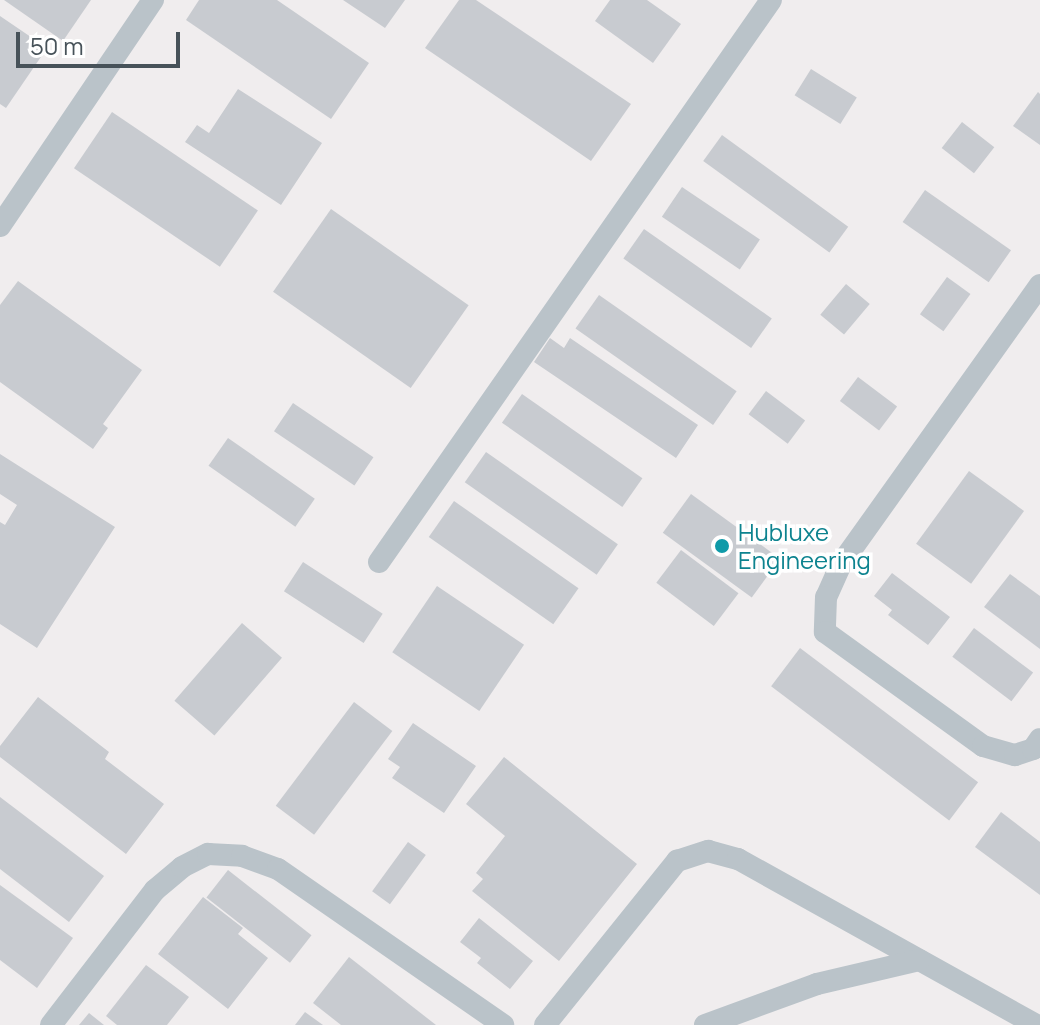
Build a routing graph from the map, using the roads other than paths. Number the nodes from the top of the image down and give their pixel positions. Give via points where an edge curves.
1 (153, 0) edge
2 (771, 0) edge
3 (0, 226) edge
4 (1040, 285) edge
5 (379, 562) dead end
6 (1040, 739) edge
7 (919, 960) junction
8 (51, 1025) edge
9 (503, 1025) edge
10 (545, 1025) edge
11 (705, 1025) edge
12 (1036, 1025) edge

1 - 3 street
2 - 5 street
4 - 6 street via 841,564 826,597 825,632 983,746 1015,755 1033,749
7 - 10 street via 738,859 708,851 677,861
7 - 11 street via 831,979
7 - 12 street
8 - 9 street via 155,890 208,854 242,856 278,869

